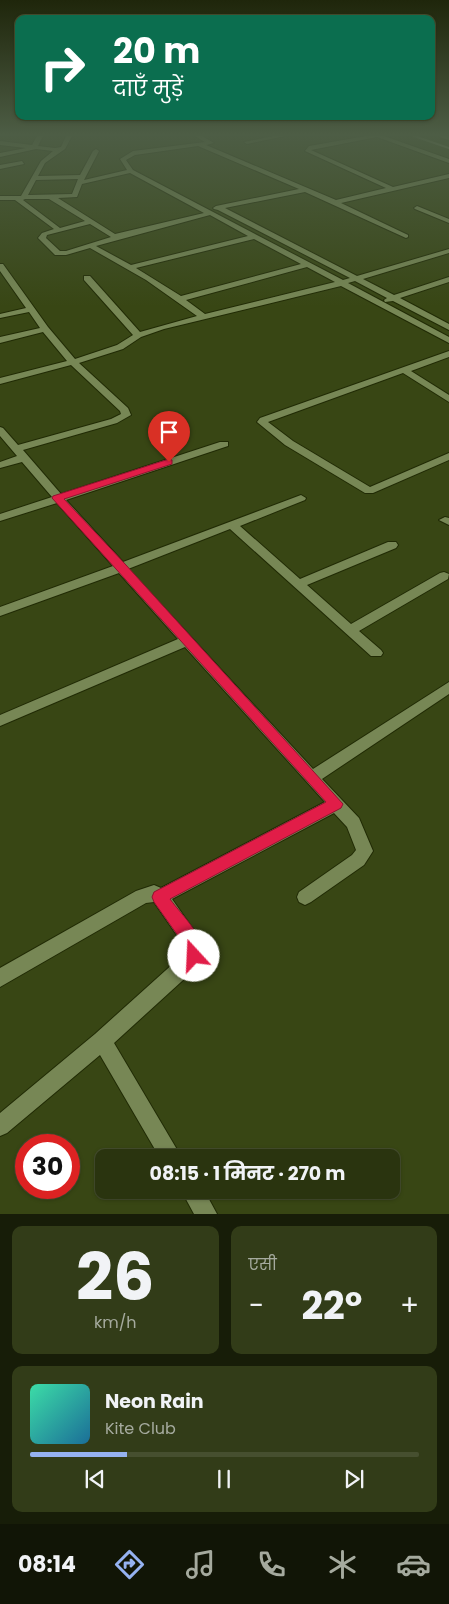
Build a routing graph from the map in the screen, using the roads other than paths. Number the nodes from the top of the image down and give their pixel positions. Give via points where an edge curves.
1 (24, 193) edge
2 (76, 193) edge
3 (178, 193) edge
4 (189, 193) edge
5 (291, 193) edge
6 (312, 193) edge
7 (377, 193) edge
8 (51, 197) junction
9 (0, 198) edge
10 (20, 198) junction
11 (201, 199) dead end
12 (335, 202) junction
13 (218, 207) junction
14 (417, 208) dead end
15 (209, 209) junction
16 (449, 221) edge
17 (90, 222) junction
18 (59, 230) junction
19 (125, 235) junction
20 (406, 236) dead end
21 (253, 237) junction
22 (91, 246) junction
23 (449, 251) edge
24 (307, 265) junction
25 (0, 266) edge
26 (132, 267) junction
27 (87, 278) dead end
28 (355, 279) junction
29 (449, 280) edge
30 (342, 283) junction
31 (392, 298) junction
32 (180, 299) junction
33 (378, 303) junction
34 (32, 309) junction
35 (0, 316) edge
36 (204, 318) junction
37 (449, 327) edge
38 (45, 329) junction
39 (138, 335) junction
40 (0, 340) edge
41 (449, 340) edge
42 (449, 354) edge
43 (73, 362) junction
44 (404, 370) junction
45 (0, 381) edge
46 (449, 399) edge
47 (0, 430) edge
48 (224, 444) dead end
49 (20, 453) junction
50 (449, 456) edge
51 (0, 465) edge
52 (57, 498) junction
53 (301, 498) dead end
54 (0, 518) edge
55 (231, 524) junction
56 (392, 544) dead end
57 (122, 567) junction
58 (444, 576) dead end
59 (299, 584) junction
60 (0, 612) edge
61 (350, 630) junction
62 (188, 640) junction
63 (376, 653) dead end
64 (449, 687) edge
65 (0, 721) edge
66 (312, 778) junction
67 (336, 804) junction
68 (305, 896) dead end
69 (160, 897) junction
70 (0, 978) edge
71 (102, 1041) junction
72 (0, 1126) edge
73 (167, 1149) edge
74 (197, 1199) edge
75 (206, 1214) edge

1 - 10 street
2 - 8 street via 75,196
3 - 15 street
4 - 11 street
5 - 13 street
6 - 12 street
7 - 12 street
8 - 10 street
8 - 17 street
9 - 10 street
10 - 18 street
12 - 20 street
13 - 15 street
13 - 28 street
14 - 16 street
15 - 19 street
15 - 21 street
17 - 18 street
17 - 19 street via 114,236
18 - 22 street via 42,236 58,253
19 - 22 street
21 - 24 street
21 - 26 street
22 - 26 street
23 - 28 street
24 - 30 street
24 - 32 street
25 - 34 street
26 - 32 street
27 - 39 street
28 - 30 street
28 - 31 street
29 - 31 street
30 - 33 street
30 - 36 street
31 - 33 street
31 - 37 street
32 - 36 street
33 - 41 street
34 - 35 street
34 - 38 street
36 - 39 street
38 - 40 street
38 - 43 street
39 - 43 street via 112,351
42 - 44 street
43 - 45 street
43 - 49 street via 125,410 126,415
44 - 46 street
44 - 50 street via 262,422 289,443 369,491
47 - 49 street
48 - 52 street
49 - 51 street
49 - 52 street
52 - 54 street
52 - 57 street
53 - 55 street
55 - 57 street
55 - 59 street
56 - 59 street
57 - 60 street
57 - 62 street
58 - 61 street
59 - 61 street
61 - 63 street
62 - 65 street
62 - 66 street
64 - 66 street
66 - 67 street
67 - 68 street via 353,823 365,851 358,860
67 - 69 street
69 - 70 street via 154,893 142,896
69 - 71 street via 194,945 194,956
71 - 72 street
71 - 73 street
74 - 75 street

